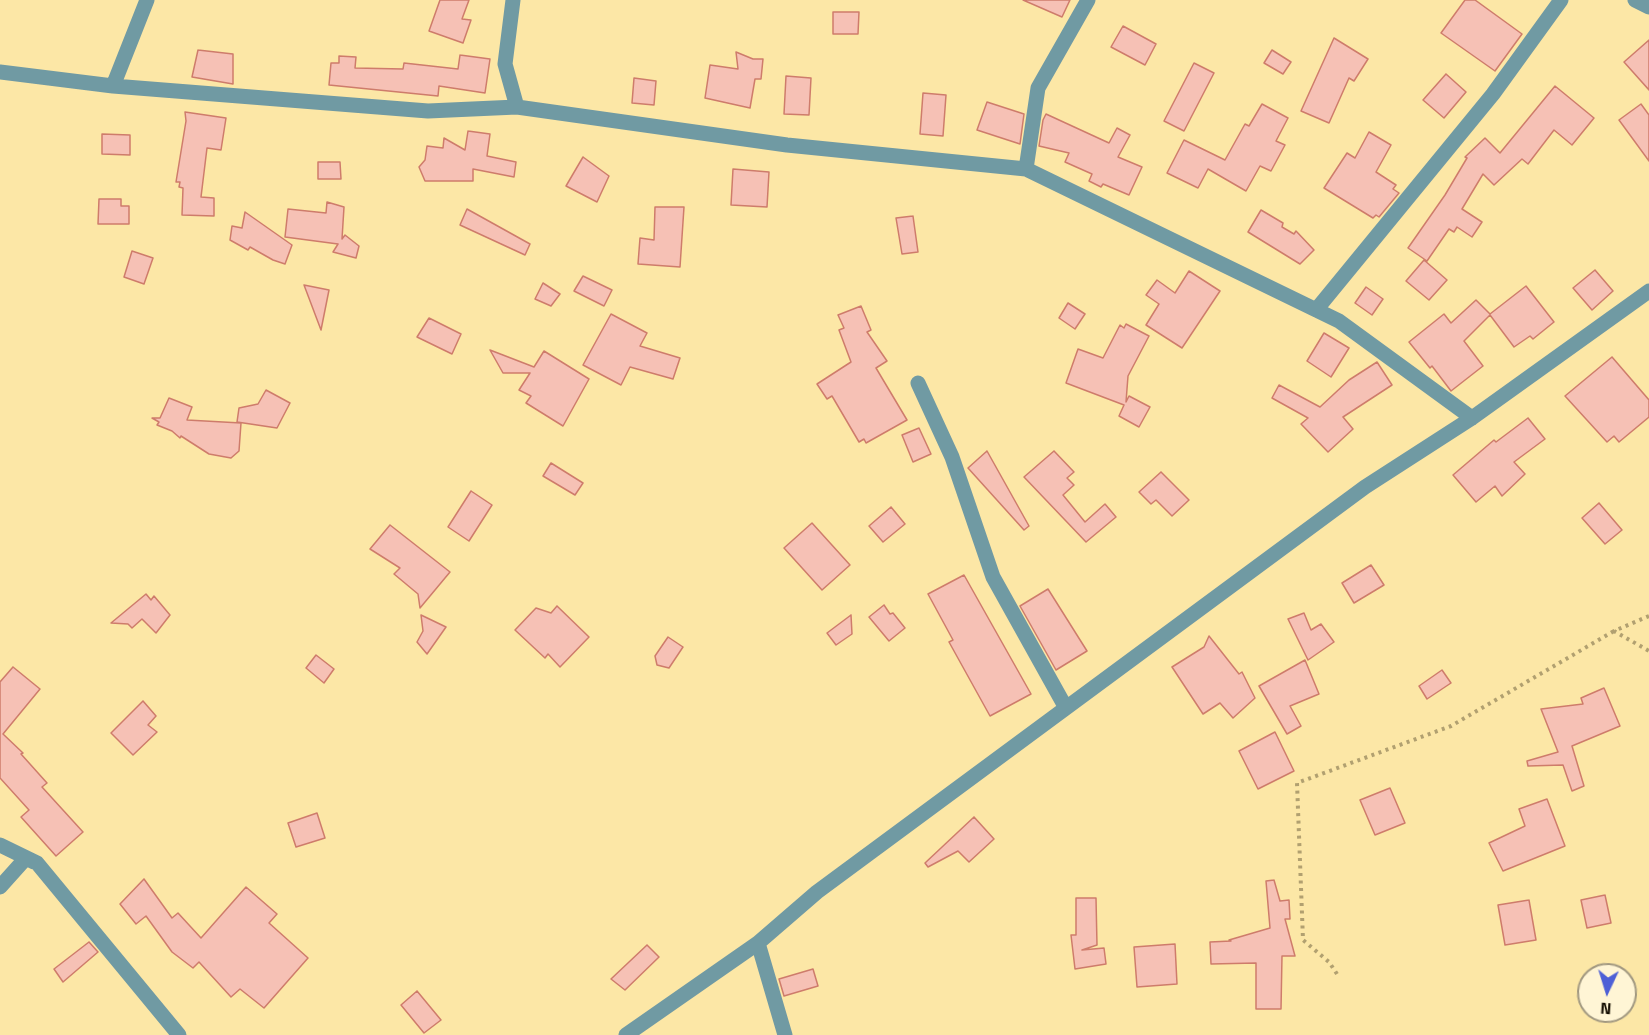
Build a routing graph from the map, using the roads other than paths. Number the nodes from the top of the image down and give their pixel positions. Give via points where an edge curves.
1 (147, 0) edge
2 (513, 0) edge
3 (1088, 0) edge
4 (1561, 0) edge
5 (1635, 0) edge
6 (1649, 7) edge
7 (0, 72) edge
8 (112, 86) junction
9 (517, 107) junction
10 (1026, 169) junction
11 (1649, 291) edge
12 (1316, 310) junction
13 (918, 383) dead end
14 (1472, 418) junction
15 (1066, 708) junction
16 (0, 845) edge
17 (37, 863) junction
18 (0, 887) edge
19 (759, 943) junction
20 (179, 1035) edge
21 (626, 1035) edge
22 (785, 1035) edge

1 - 8 street
2 - 9 street via 505,64
3 - 10 street via 1038,88
4 - 12 street via 1494,94
5 - 6 street
7 - 8 street
8 - 9 street via 428,111
9 - 10 street via 787,145
10 - 12 street
11 - 14 street
12 - 14 street via 1339,321
13 - 15 street via 952,457 993,577
14 - 15 street via 1365,487
15 - 19 street via 817,892
16 - 17 street
17 - 18 street via 26,858
17 - 20 street
19 - 21 street
19 - 22 street

